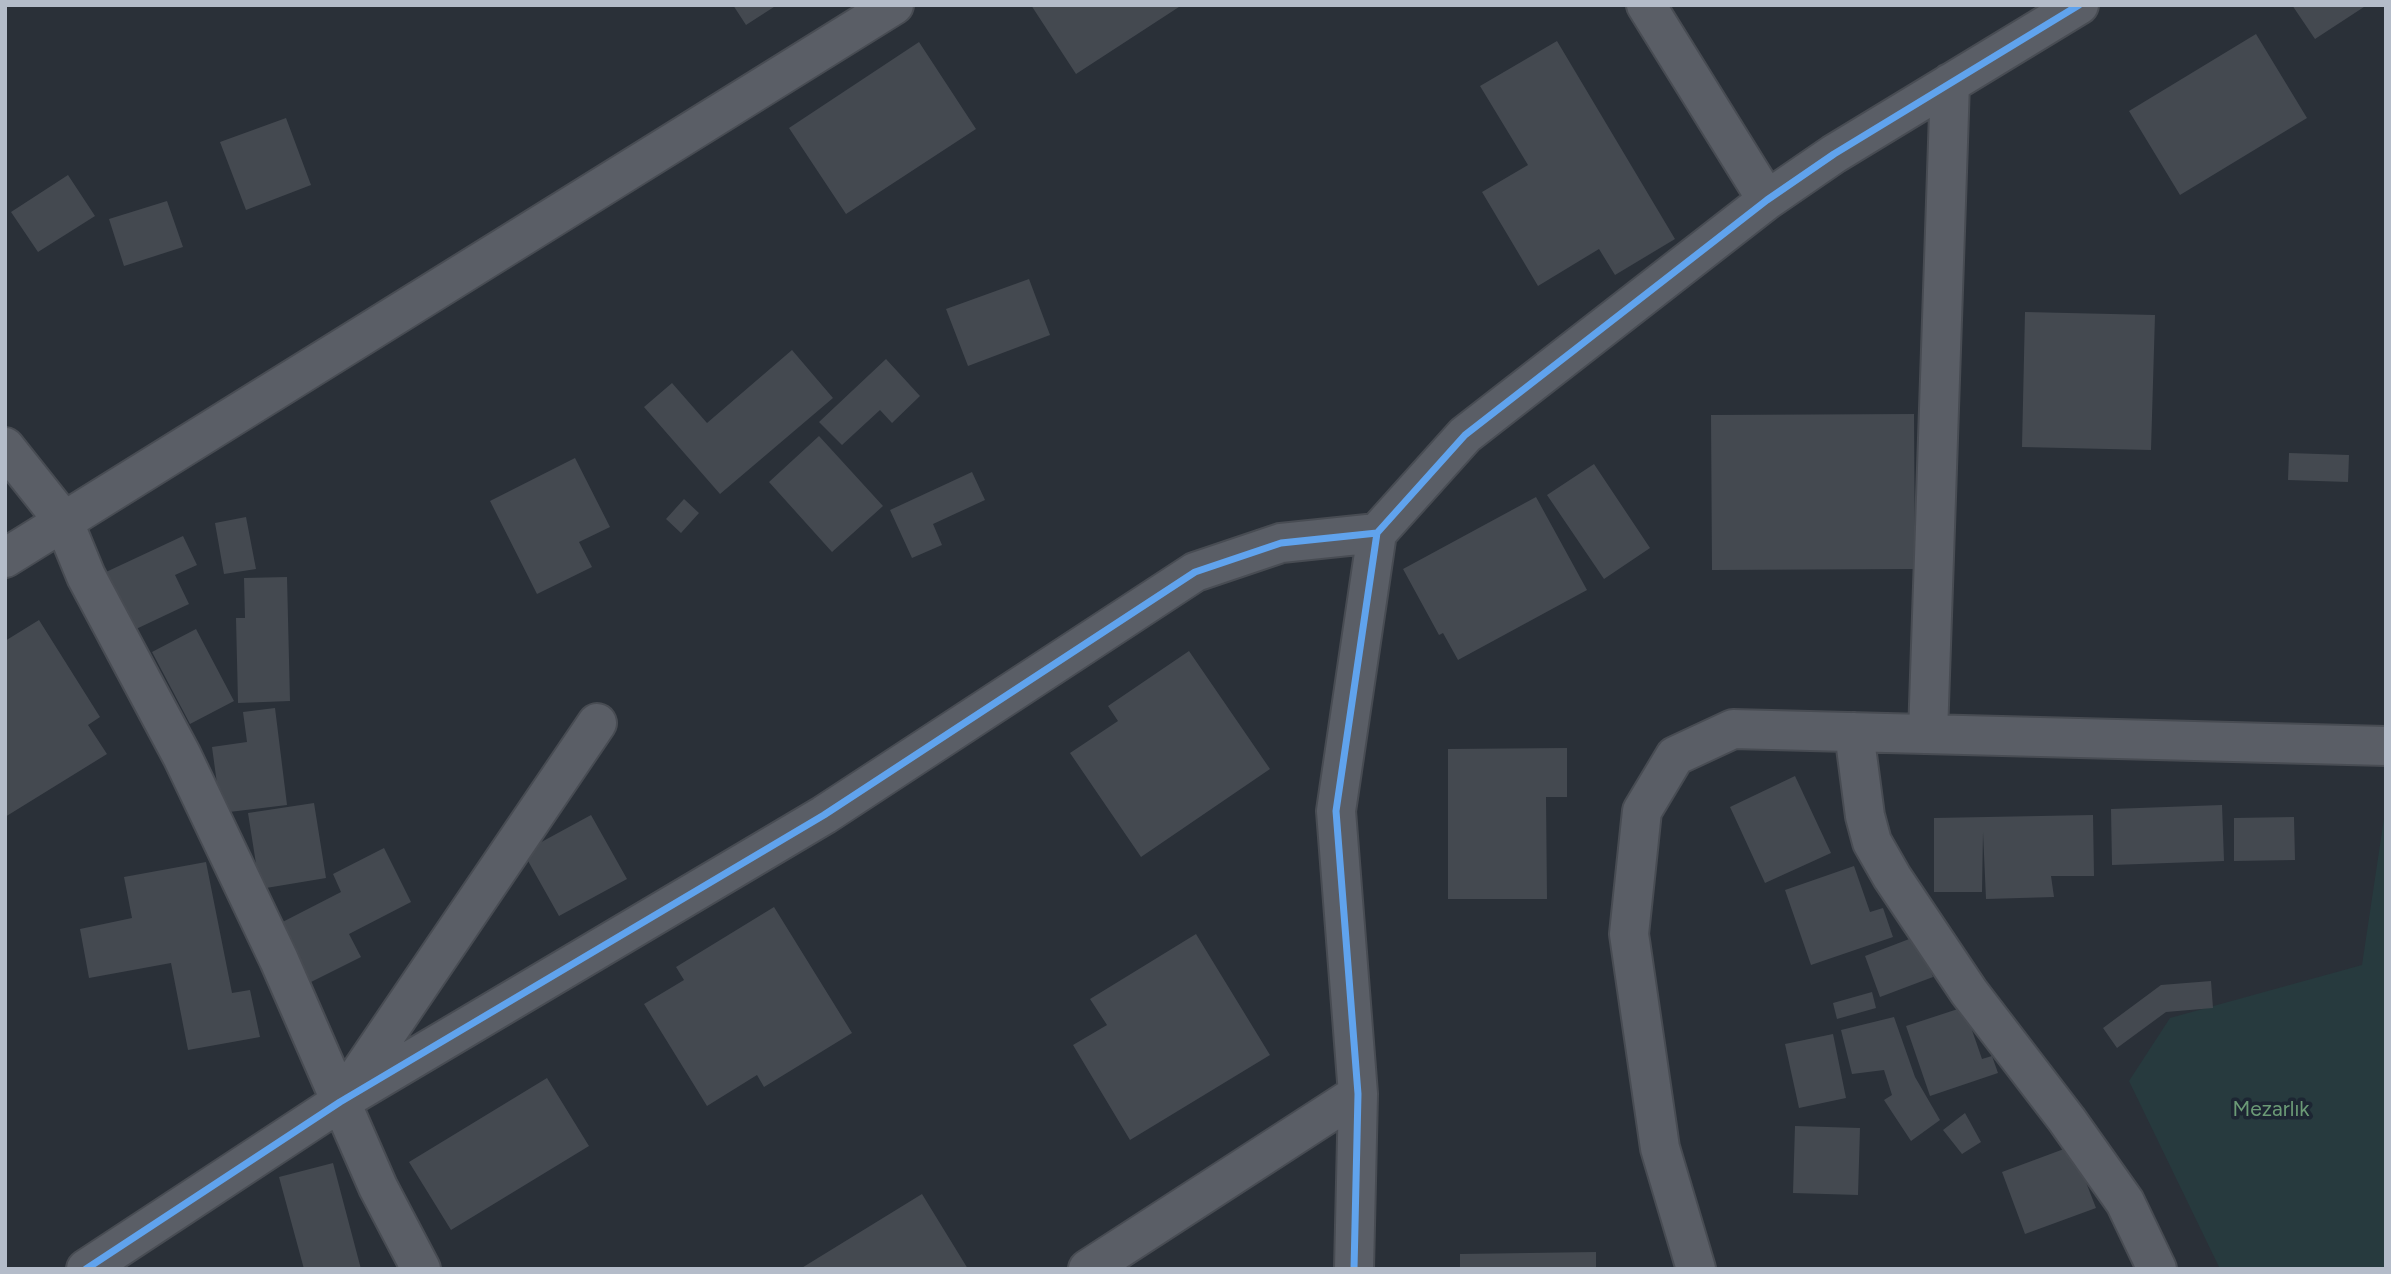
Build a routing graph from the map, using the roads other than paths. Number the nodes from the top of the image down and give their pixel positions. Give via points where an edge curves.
1 (894, 5) edge
2 (1646, 5) edge
3 (2079, 5) edge
4 (1950, 83) junction
5 (1767, 200) junction
6 (5, 447) edge
7 (63, 520) junction
8 (1377, 533) junction
9 (5, 558) edge
10 (597, 723) dead end
11 (1854, 732) junction
12 (1927, 734) junction
13 (2386, 746) edge
14 (1358, 1094) junction
15 (340, 1101) junction
16 (86, 1269) edge
17 (421, 1269) edge
18 (1088, 1269) edge
19 (1354, 1269) edge
20 (1696, 1269) edge
21 (2157, 1269) edge

1 - 7 street
2 - 5 street
3 - 4 street
4 - 5 street
4 - 12 street
5 - 8 street via 1465,435
6 - 7 street
7 - 9 street
7 - 15 street via 86,576 182,756
8 - 14 street via 1336,811
8 - 15 street via 1280,543 1195,572 824,815
10 - 15 street
11 - 12 street
11 - 20 street via 1733,729 1675,756 1642,811 1629,934 1660,1147
11 - 21 street via 1872,842 1969,992 2126,1202
12 - 13 street
14 - 18 street
14 - 19 street
15 - 16 street
15 - 17 street

